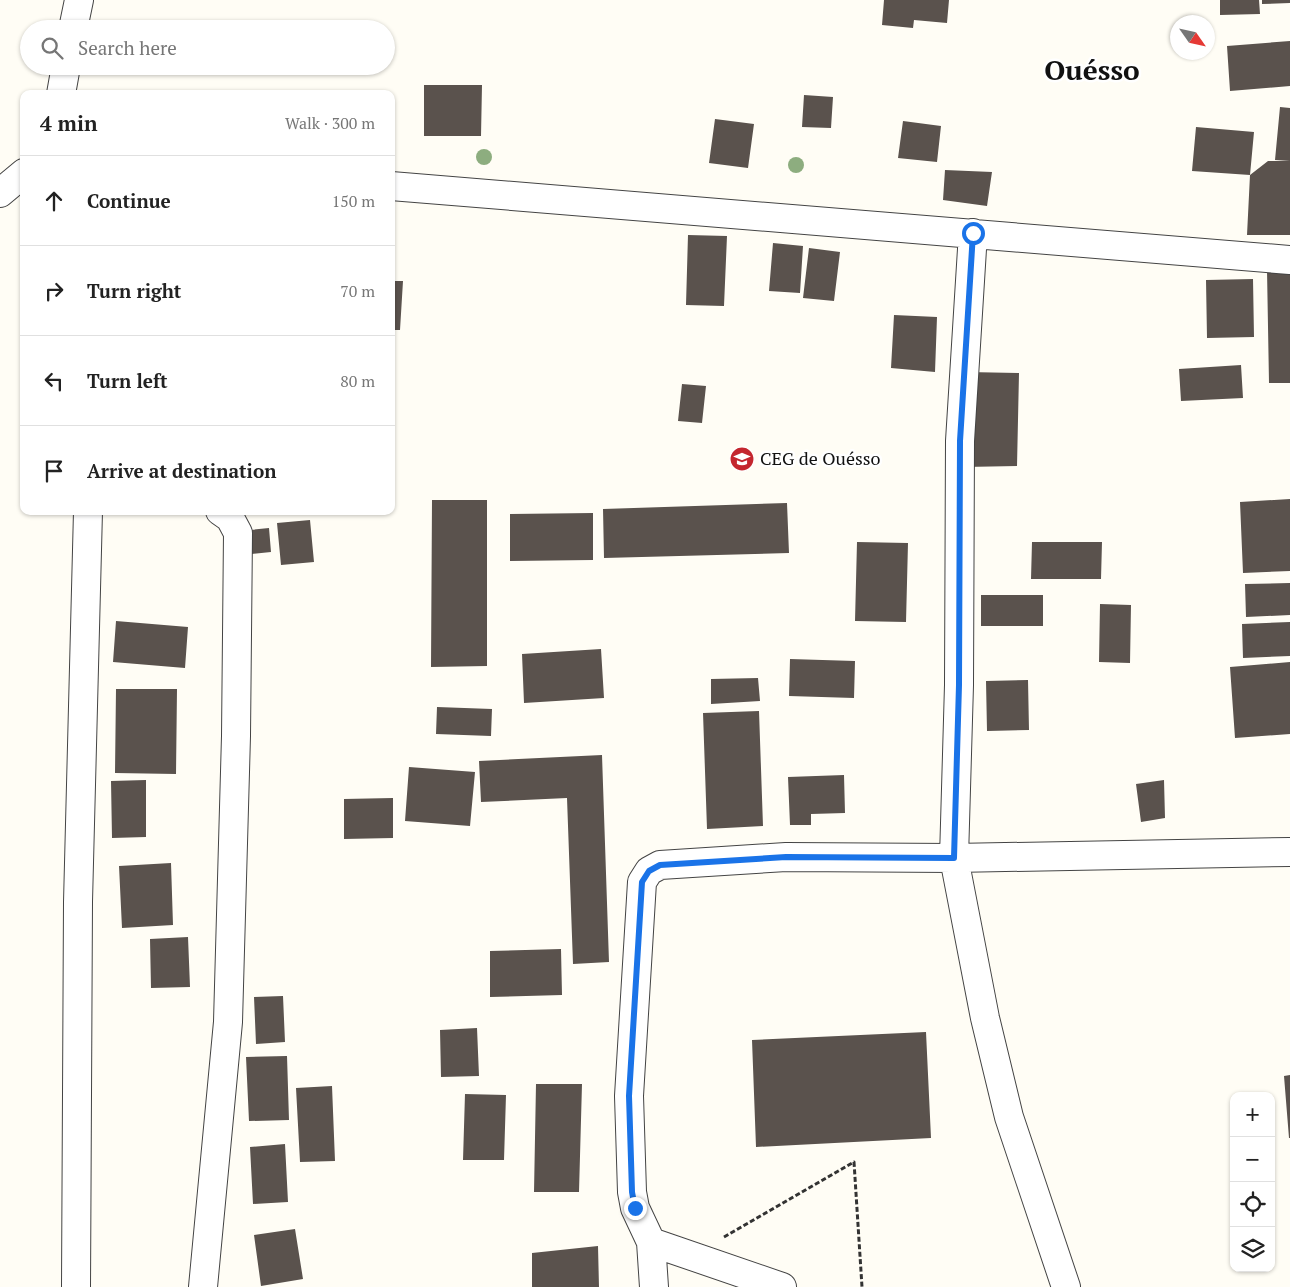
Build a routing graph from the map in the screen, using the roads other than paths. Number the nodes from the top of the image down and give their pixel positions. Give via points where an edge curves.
1 (79, 0) edge
2 (75, 20) edge
3 (64, 75) edge
4 (61, 90) edge
5 (20, 177) edge
6 (395, 186) edge
7 (0, 193) edge
8 (973, 233) junction
9 (1290, 260) edge
10 (88, 515) edge
11 (226, 515) edge
12 (1290, 852) edge
13 (954, 858) junction
14 (651, 1242) junction
15 (76, 1287) edge
16 (202, 1287) edge
17 (654, 1287) edge
18 (782, 1287) edge
19 (1066, 1287) edge

1 - 2 street
3 - 4 street
5 - 7 street
6 - 8 street
8 - 9 street
8 - 13 street via 960,441 959,685
10 - 15 street via 78,902
11 - 16 street via 238,533 228,1022
12 - 13 street
13 - 14 street via 786,857 660,865 649,871 642,882 629,1096 632,1192 635,1208
13 - 19 street via 985,1018 1009,1117
14 - 17 street
14 - 18 street

